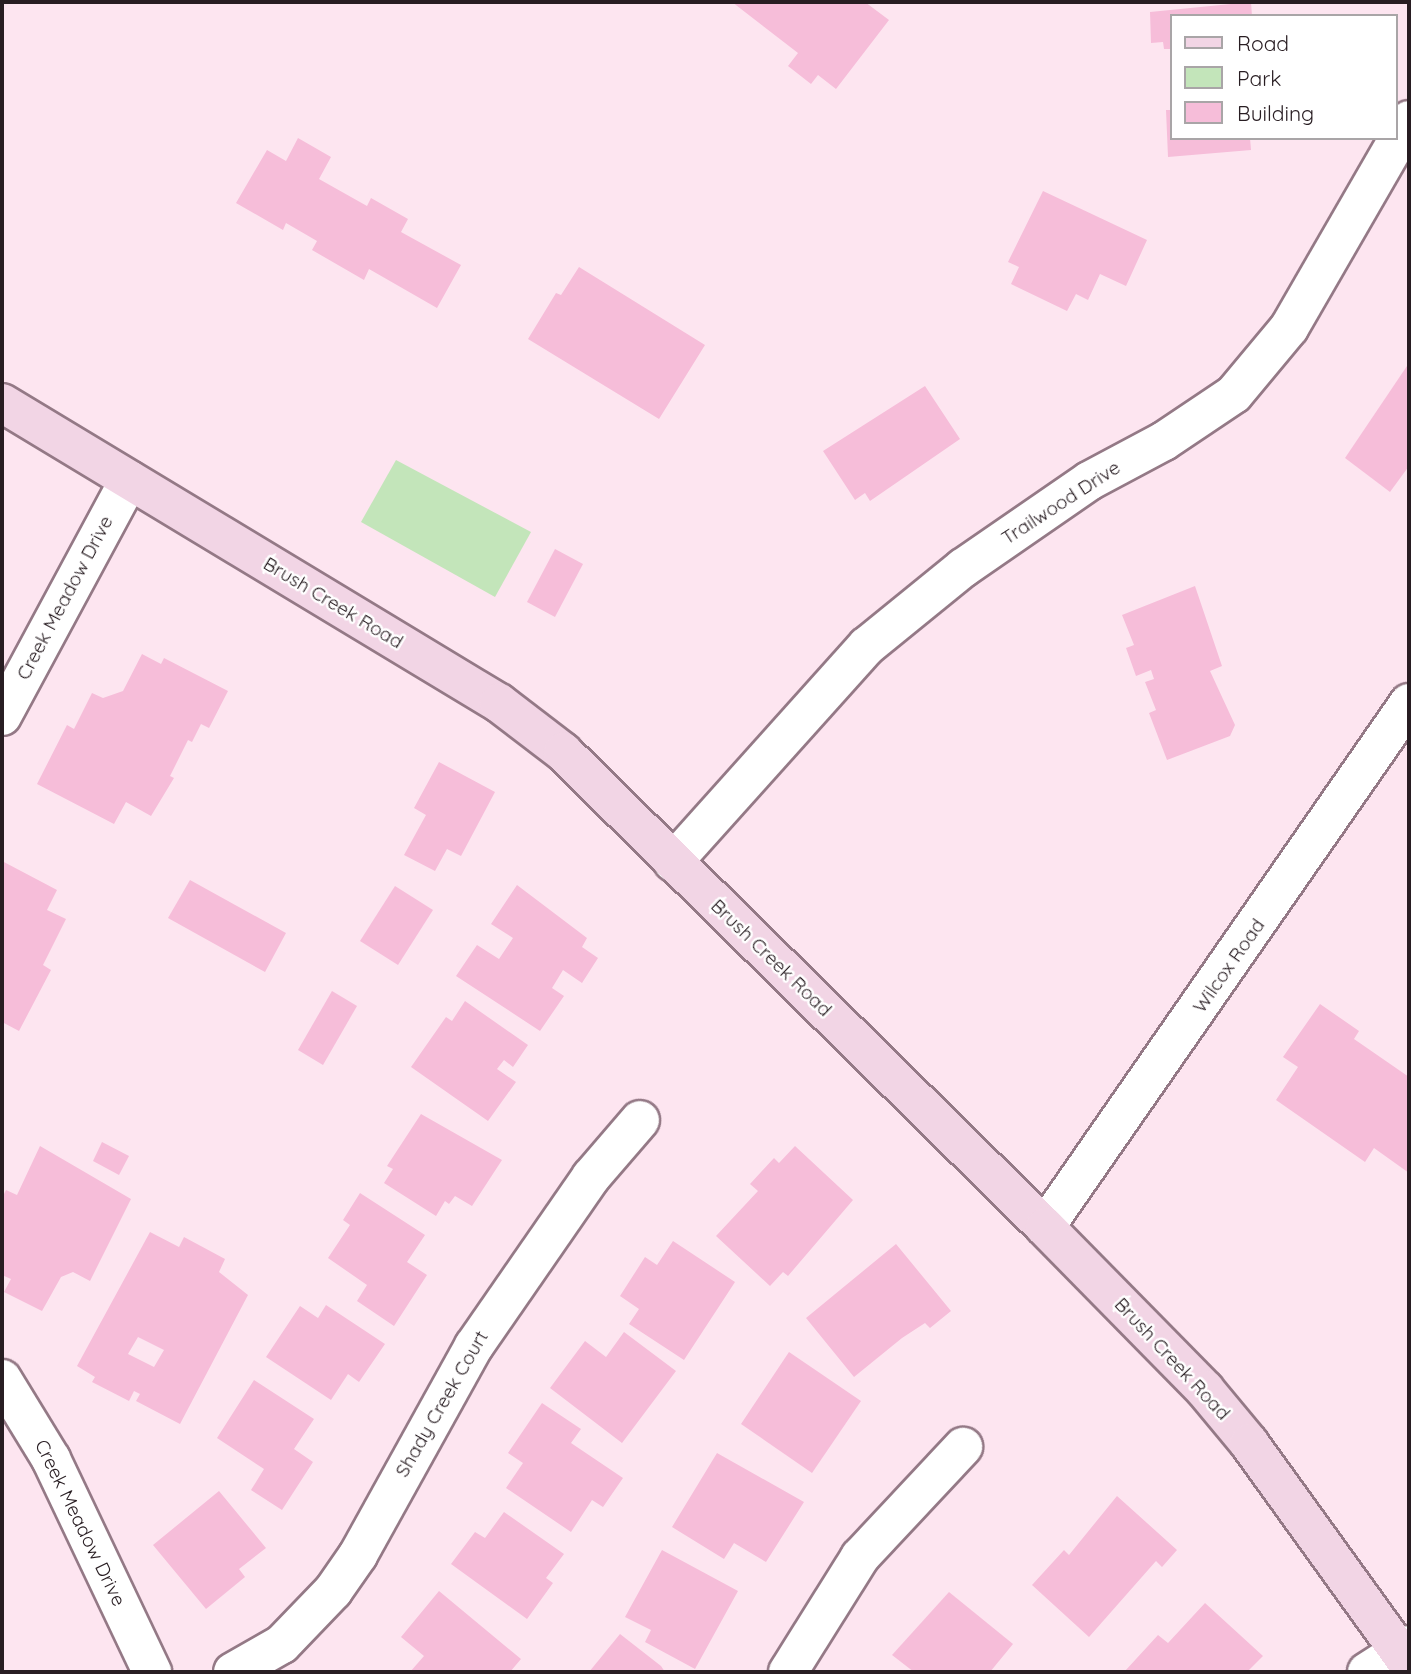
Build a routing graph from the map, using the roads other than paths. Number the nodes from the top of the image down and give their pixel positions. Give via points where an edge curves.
1 (1409, 120) edge
2 (2, 403) edge
3 (129, 480) junction
4 (1409, 703) edge
5 (2, 716) edge
6 (673, 862) junction
7 (640, 1120) dead end
8 (1045, 1227) junction
9 (2, 1379) edge
10 (963, 1447) dead end
11 (1406, 1653) edge
12 (152, 1672) edge
13 (233, 1672) edge
14 (788, 1672) edge
15 (1367, 1672) edge

1 - 6 street, Trailwood Drive via 1289,328 1234,394 1164,441 1089,481 963,568 867,646
2 - 3 street, Brush Creek Road
3 - 5 street, Creek Meadow Drive
3 - 6 street, Brush Creek Road via 499,703 563,752
4 - 8 street, Wilcox Road
6 - 8 street, Brush Creek Road
7 - 13 street, Shady Creek Court via 569,1208 474,1346 358,1555 333,1591 282,1644
8 - 11 street, Brush Creek Road via 1205,1390
9 - 12 street, Creek Meadow Drive via 51,1459
10 - 14 street via 860,1557
11 - 15 street

